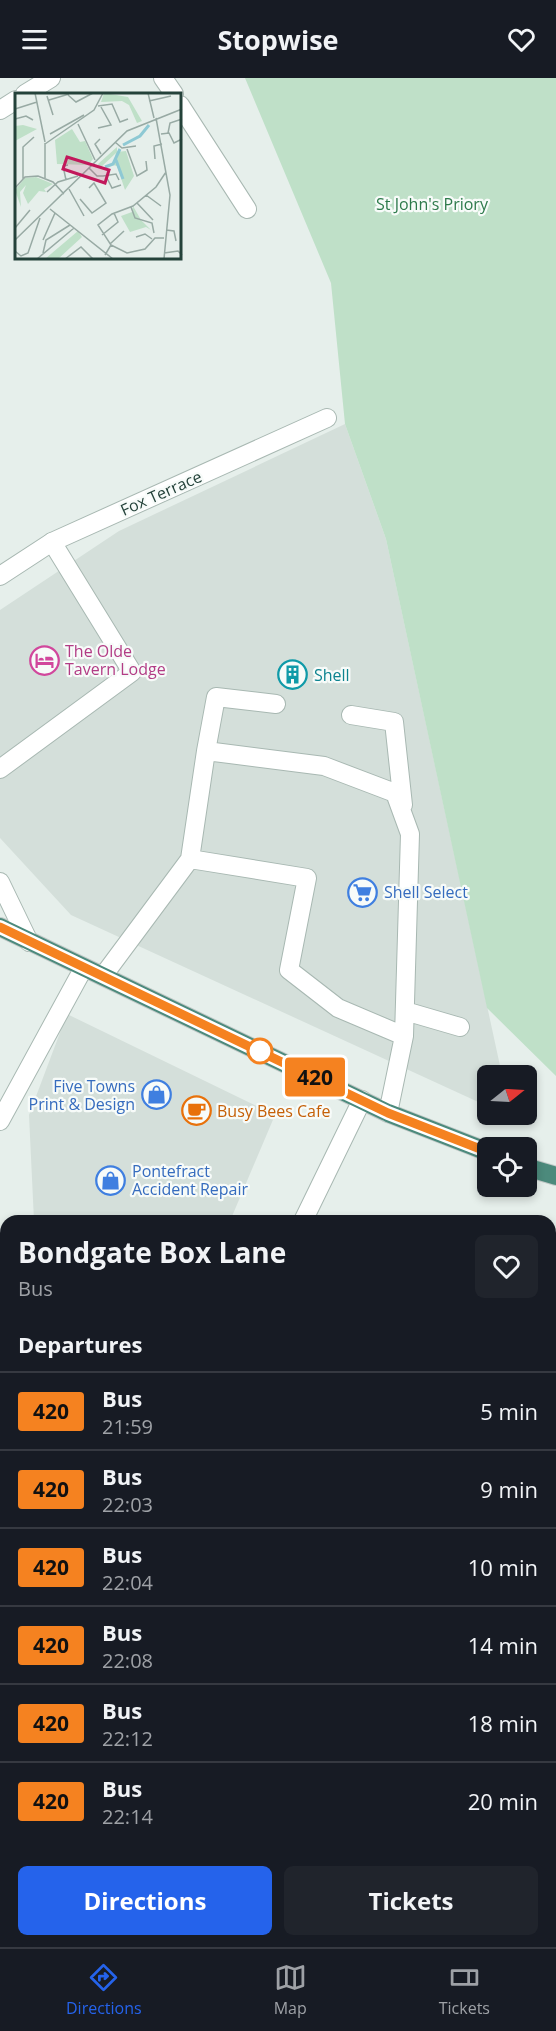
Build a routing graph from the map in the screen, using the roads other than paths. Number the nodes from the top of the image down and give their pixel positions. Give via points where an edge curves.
1 (51, 78) edge
2 (163, 78) edge
3 (27, 93) edge
4 (173, 93) edge
5 (15, 100) edge
6 (182, 108) edge
7 (0, 110) edge
8 (247, 209) dead end
9 (327, 418) dead end
10 (52, 542) junction
11 (0, 576) edge
12 (276, 704) dead end
13 (351, 716) dead end
14 (207, 751) junction
15 (0, 769) edge
16 (404, 819) junction
17 (190, 859) junction
18 (0, 882) edge
19 (0, 927) edge
20 (29, 942) junction
21 (83, 969) junction
22 (103, 976) junction
23 (405, 1011) junction
24 (460, 1027) dead end
25 (404, 1036) junction
26 (362, 1100) junction
27 (388, 1113) junction
28 (0, 1121) edge
29 (477, 1148) edge
30 (537, 1170) edge
31 (556, 1176) edge
32 (306, 1215) edge

1 - 3 street
2 - 4 street
5 - 7 street
6 - 8 street
9 - 10 street, Fox Terrace
10 - 11 street, Fox Terrace
10 - 15 street via 132,672
12 - 14 street via 216,697
13 - 16 street via 394,722
14 - 16 street via 324,766 395,793
14 - 17 street
16 - 23 street via 410,834
17 - 22 street
17 - 25 street via 307,878 289,970 338,1008
18 - 20 street
19 - 20 highway
20 - 21 highway
21 - 22 highway
21 - 28 street
22 - 26 highway
23 - 24 street
23 - 25 street
25 - 27 street
26 - 27 highway
26 - 32 street
27 - 29 highway
30 - 31 highway

